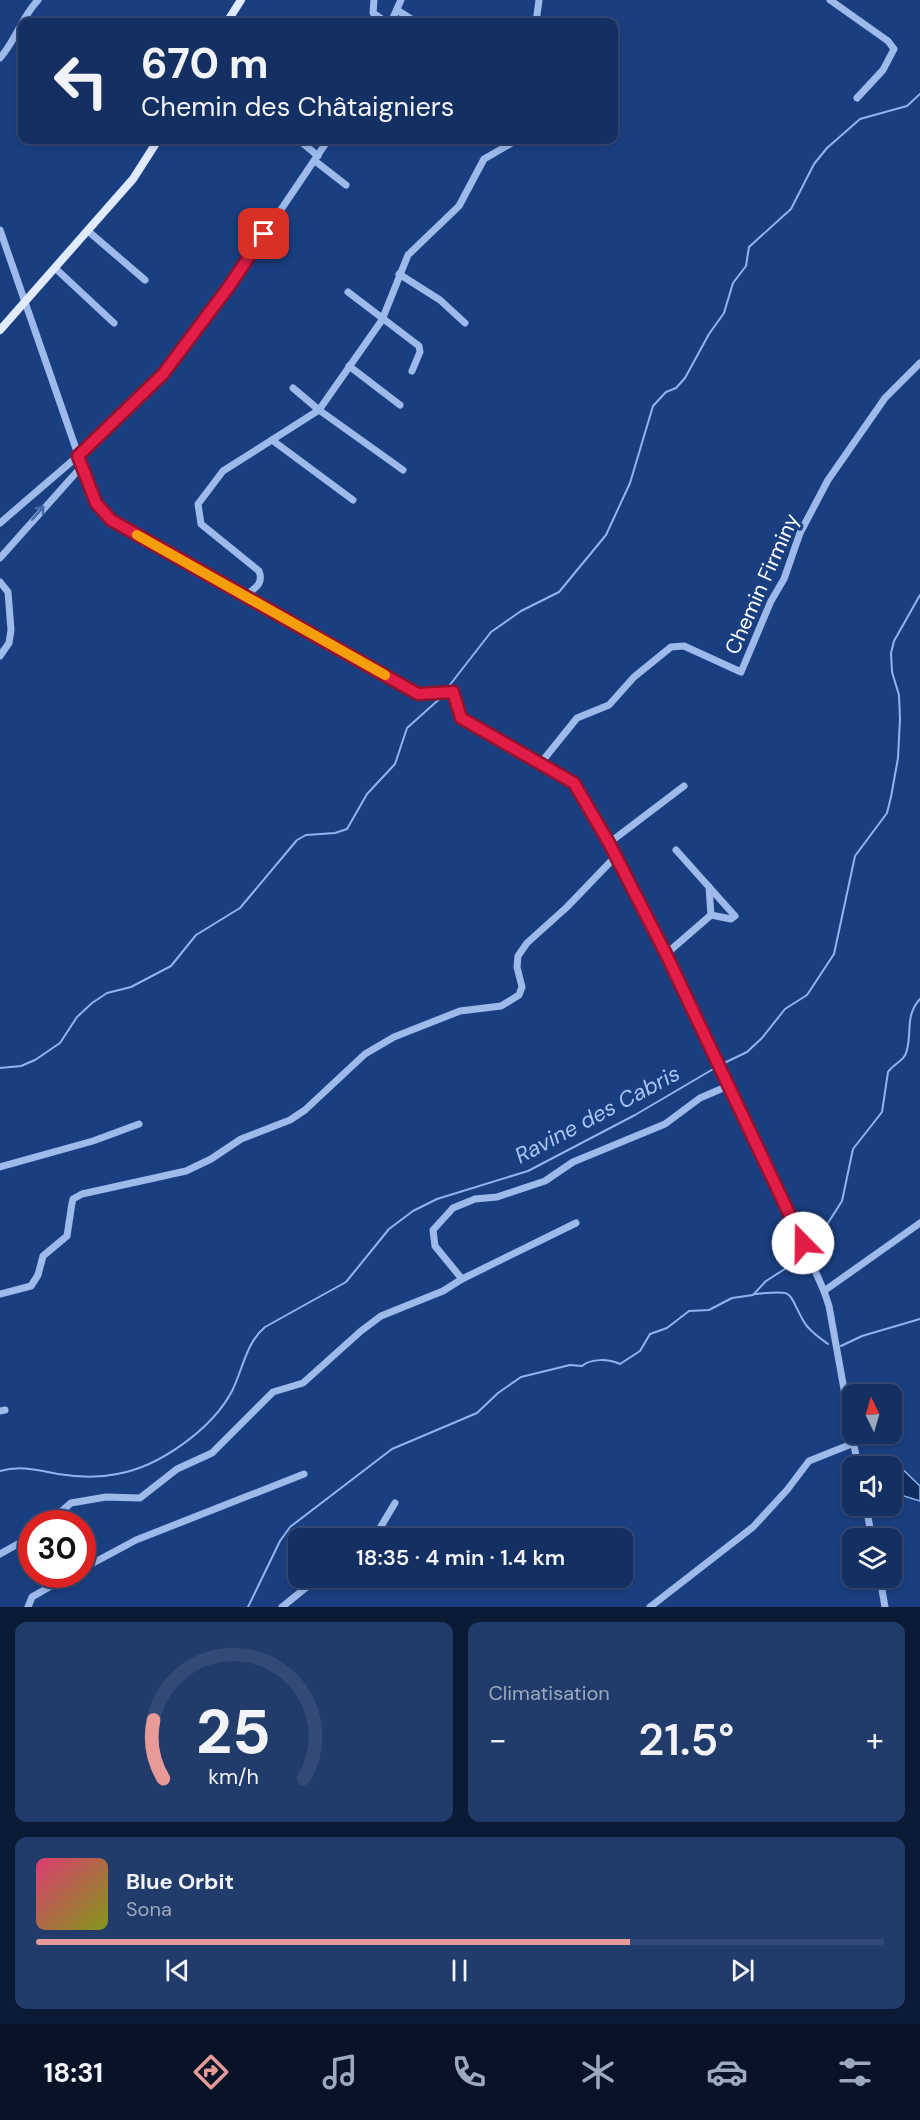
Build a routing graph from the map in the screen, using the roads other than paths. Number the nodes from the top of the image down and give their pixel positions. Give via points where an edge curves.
1 (38, 0) edge
2 (241, 0) edge
3 (374, 0) edge
4 (401, 0) edge
5 (539, 0) edge
6 (830, 0) edge
7 (397, 10) junction
8 (23, 18) edge
9 (230, 18) edge
10 (381, 18) edge
11 (391, 18) edge
12 (410, 18) edge
13 (537, 18) edge
14 (18, 29) edge
15 (0, 58) edge
16 (857, 98) dead end
17 (155, 144) edge
18 (303, 144) edge
19 (325, 144) edge
20 (510, 144) edge
21 (316, 158) junction
22 (346, 185) dead end
23 (0, 230) edge
24 (88, 231) junction
25 (55, 268) junction
26 (399, 274) junction
27 (146, 280) dead end
28 (348, 292) dead end
29 (26, 302) junction
30 (382, 320) junction
31 (114, 323) dead end
32 (465, 323) dead end
33 (0, 330) edge
34 (920, 363) edge
35 (349, 366) junction
36 (412, 371) dead end
37 (293, 388) dead end
38 (400, 405) dead end
39 (319, 410) junction
40 (272, 440) junction
41 (78, 456) junction
42 (82, 466) junction
43 (403, 470) dead end
44 (352, 500) dead end
45 (0, 523) edge
46 (0, 558) edge
47 (0, 582) edge
48 (245, 596) junction
49 (0, 656) edge
50 (540, 764) junction
51 (684, 786) dead end
52 (609, 843) junction
53 (676, 850) dead end
54 (615, 857) junction
55 (709, 886) junction
56 (711, 915) junction
57 (666, 954) junction
58 (728, 1086) junction
59 (139, 1124) dead end
60 (0, 1167) edge
61 (576, 1223) dead end
62 (920, 1223) edge
63 (462, 1279) junction
64 (824, 1291) junction
65 (0, 1293) edge
66 (843, 1384) edge
67 (851, 1444) edge
68 (304, 1474) dead end
69 (395, 1503) dead end
70 (63, 1510) edge
71 (380, 1528) edge
72 (18, 1544) edge
73 (0, 1554) edge
74 (96, 1561) edge
75 (47, 1588) edge
76 (306, 1588) edge
77 (882, 1588) edge
78 (28, 1607) edge
79 (282, 1607) edge
80 (650, 1607) edge
81 (885, 1607) edge

1 - 8 street
2 - 9 main road
3 - 10 street via 373,13
4 - 7 street
5 - 13 street
6 - 16 street via 894,49 883,70
7 - 11 street
7 - 12 street
14 - 15 street
17 - 24 main road via 133,179
18 - 21 street
19 - 21 street
20 - 26 street via 484,159 465,198 417,244
21 - 22 street
21 - 41 street via 230,285 163,374
23 - 29 street
24 - 25 main road
24 - 27 street
25 - 29 main road
25 - 31 street
26 - 30 street
26 - 32 street via 440,300
28 - 30 street
29 - 33 main road
29 - 41 street
30 - 35 street
30 - 36 street via 419,346
34 - 50 street, Chemin Firminy via 885,398 828,480 800,533 784,579 741,672 684,646 671,647 634,677 609,705 576,718
35 - 38 street
35 - 39 street
37 - 39 street
39 - 40 street
39 - 43 street
40 - 44 street
40 - 48 street via 223,471 198,504 201,524 259,571 259,585
41 - 42 street
41 - 45 street
46 -> 42 street
42 - 48 street via 102,513
47 - 49 street via 9,592 11,630 9,643
48 - 50 street via 418,694 453,692 461,718
50 - 52 street via 574,783
51 - 52 street
52 - 54 street
53 - 55 street
54 - 57 street
54 - 65 street via 518,956 522,987 512,1000 501,1006 460,1011 394,1037 365,1054 290,1120 241,1139 186,1172 82,1194 72,1203 67,1236 43,1257 35,1281 25,1289
55 - 56 street
55 - 56 street via 735,916 731,919
56 - 57 street
57 - 58 street
58 - 63 street via 700,1098 665,1124 573,1162 545,1181 453,1208 433,1230 435,1246
58 - 64 street
59 - 60 street
61 - 63 street
62 - 64 street
63 - 70 street via 443,1291 381,1316 303,1383 273,1392 212,1453 177,1469 140,1498 106,1497 71,1503
64 - 66 street
67 - 80 street via 808,1461 777,1503 753,1527
68 - 74 street via 136,1540
69 - 71 street
72 - 73 street
75 - 78 street via 32,1597
76 - 79 street
77 - 81 street

